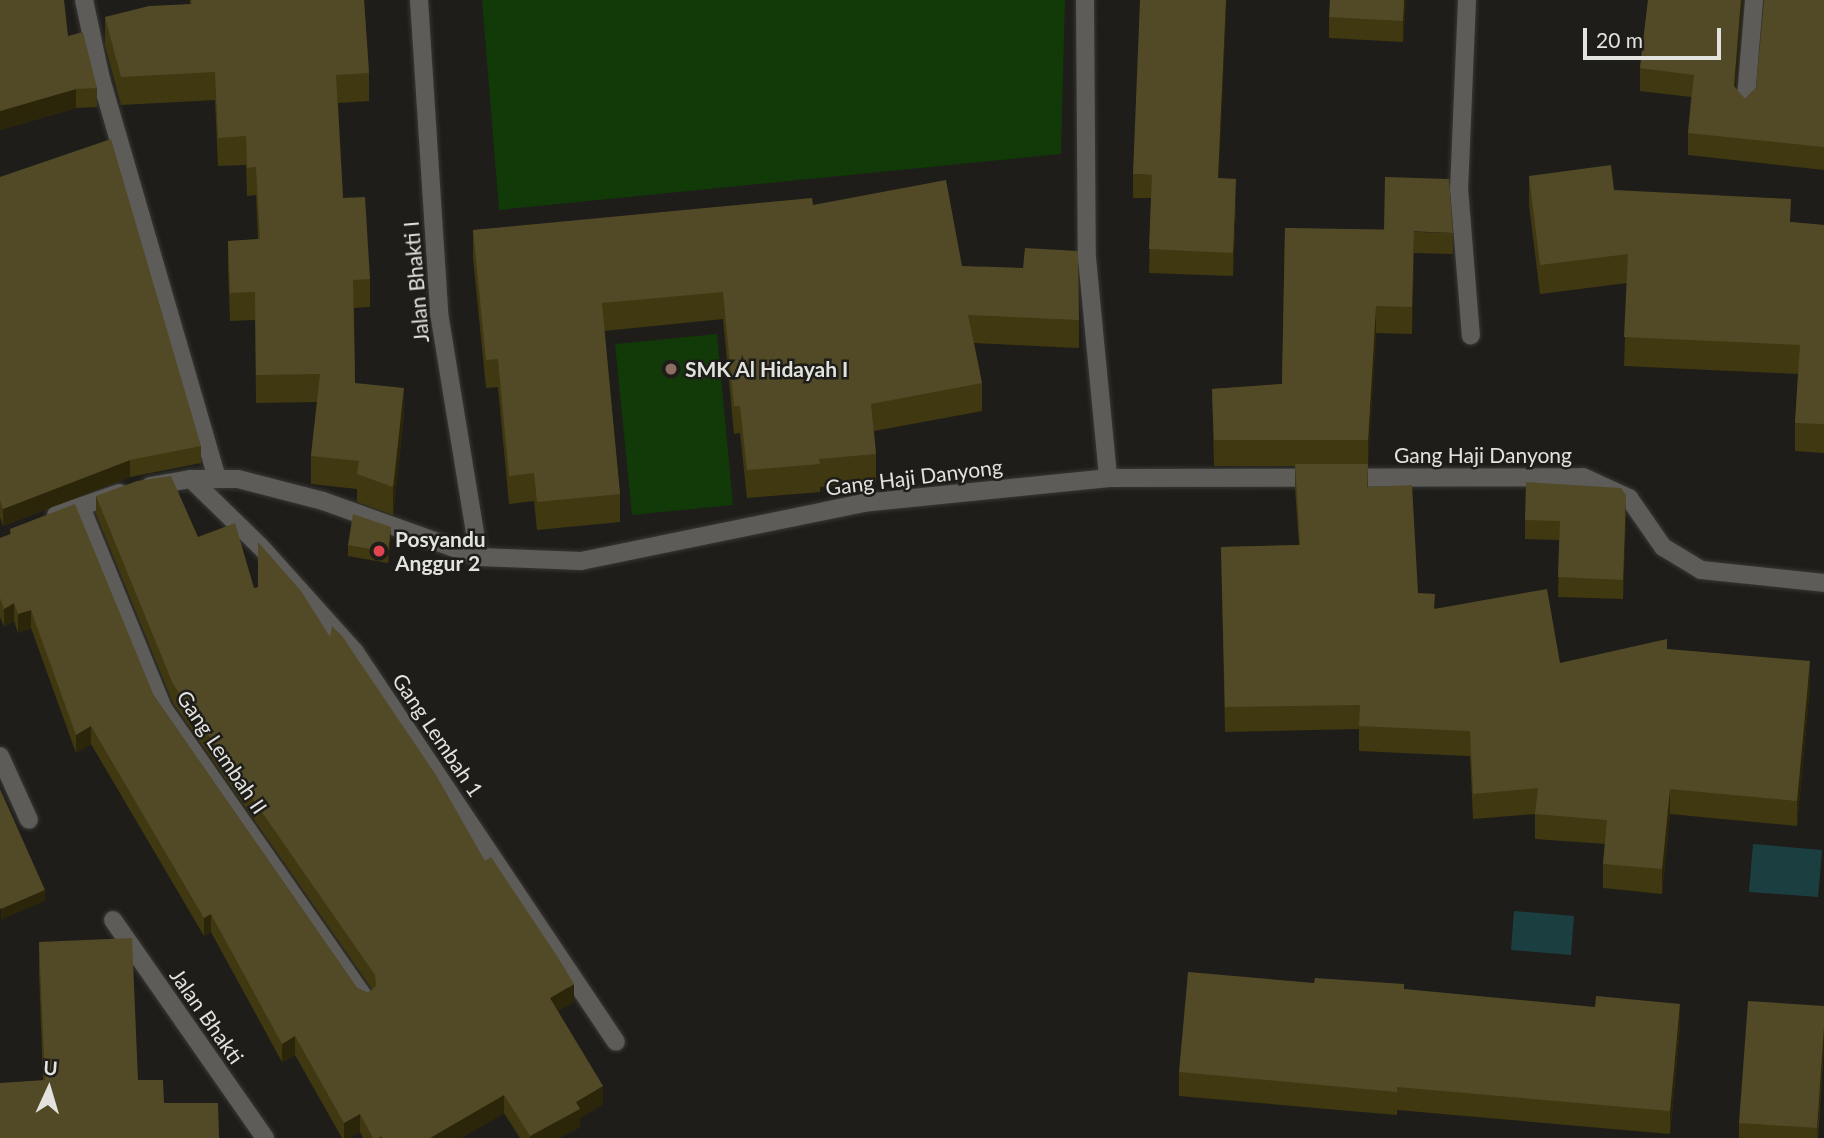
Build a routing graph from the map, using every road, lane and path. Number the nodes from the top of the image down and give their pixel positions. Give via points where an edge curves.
1 (84, 0) edge
2 (419, 0) edge
3 (1086, 0) edge
4 (1466, 0) edge
5 (1754, 0) edge
6 (1745, 110) edge
7 (1471, 336) dead end
8 (1108, 478) junction
9 (191, 479) junction
10 (217, 479) junction
11 (81, 507) junction
12 (38, 521) edge
13 (479, 557) junction
14 (1824, 583) edge
15 (0, 756) edge
16 (29, 820) dead end
17 (113, 920) dead end
18 (366, 1000) edge
19 (616, 1042) dead end
20 (265, 1138) edge

1 - 10 street via 101,79
2 - 13 street, Jalan Bhakti I via 439,313
3 - 8 street via 1087,258
4 - 7 street via 1459,188
5 - 6 street
8 - 13 street, Gang Haji Danyong via 863,503 581,561
8 - 14 street, Gang Haji Danyong via 1583,477 1629,498 1663,547 1701,570
9 - 10 street, Gang Haji Danyong
9 - 11 street, Gang Haji Danyong via 134,488
9 - 19 street, Gang Lembah 1 via 260,546 355,652
10 - 13 street, Gang Haji Danyong via 276,486
11 - 12 street, Gang Haji Danyong
11 - 18 street, Gang Lembah II via 163,708
15 - 16 street
17 - 20 street, Jalan Bhakti

